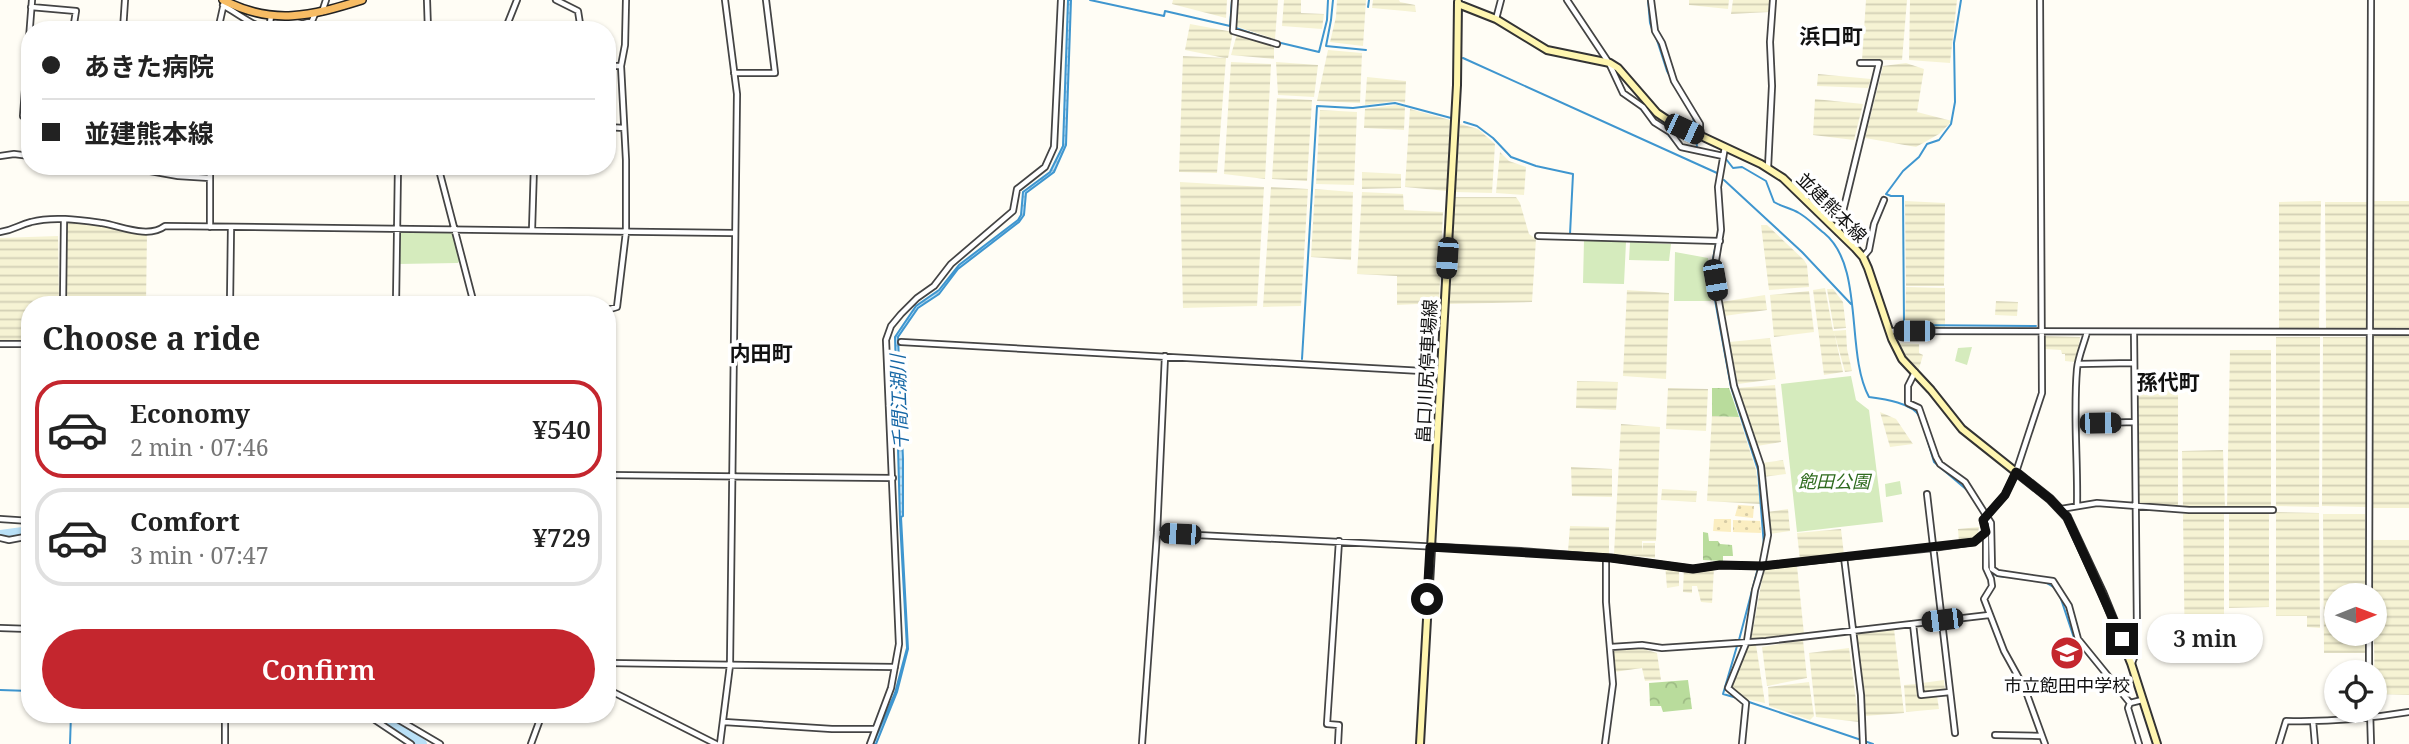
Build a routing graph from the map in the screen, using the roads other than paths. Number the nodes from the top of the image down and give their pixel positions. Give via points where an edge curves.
1 (32, 0) edge
2 (125, 0) edge
3 (326, 0) edge
4 (362, 0) edge
5 (427, 0) edge
6 (517, 0) edge
7 (556, 0) edge
8 (626, 0) edge
9 (725, 0) edge
10 (766, 0) edge
11 (1061, 0) edge
12 (1235, 0) edge
13 (1501, 0) edge
14 (1567, 0) edge
15 (1651, 0) edge
16 (1773, 0) edge
17 (2040, 0) edge
18 (2371, 0) edge
19 (223, 2) edge
20 (1458, 2) edge
21 (31, 8) junction
22 (318, 13) junction
23 (271, 16) junction
24 (1496, 19) junction
25 (30, 21) edge
26 (74, 21) edge
27 (124, 21) edge
28 (220, 21) edge
29 (249, 21) edge
30 (270, 21) edge
31 (312, 21) edge
32 (428, 21) edge
33 (509, 21) edge
34 (580, 21) edge
35 (1277, 44) dead end
36 (1609, 63) junction
37 (1860, 63) dead end
38 (616, 66) edge
39 (621, 66) junction
40 (734, 73) junction
41 (616, 128) edge
42 (624, 128) junction
43 (1700, 136) junction
44 (1725, 147) junction
45 (21, 155) edge
46 (0, 156) edge
47 (1723, 158) junction
48 (1768, 168) junction
49 (172, 175) edge
50 (398, 175) edge
51 (440, 175) edge
52 (534, 175) edge
53 (210, 178) joint
54 (1884, 200) dead end
55 (64, 220) junction
56 (209, 227) junction
57 (231, 227) junction
58 (397, 229) junction
59 (453, 230) junction
60 (532, 230) junction
61 (0, 232) edge
62 (626, 232) junction
63 (1838, 232) junction
64 (734, 233) junction
65 (1538, 236) dead end
66 (1720, 241) junction
67 (1863, 257) junction
68 (63, 296) edge
69 (230, 296) edge
70 (396, 296) edge
71 (472, 296) edge
72 (616, 307) edge
73 (1889, 331) junction
74 (2041, 332) junction
75 (2088, 332) junction
76 (2134, 332) junction
77 (2369, 332) junction
78 (2409, 332) edge
79 (901, 342) dead end
80 (0, 344) edge
81 (21, 344) edge
82 (1165, 356) junction
83 (2134, 363) junction
84 (2078, 364) junction
85 (1440, 372) junction
86 (1914, 372) junction
87 (2135, 422) junction
88 (2100, 423) dead end
89 (2016, 472) junction
90 (616, 475) edge
91 (731, 477) junction
92 (893, 478) junction
93 (1927, 495) dead end
94 (2077, 506) junction
95 (2136, 506) junction
96 (2061, 509) junction
97 (2273, 510) dead end
98 (1987, 514) junction
99 (0, 519) edge
100 (21, 520) edge
101 (1986, 532) junction
102 (1157, 533) junction
103 (0, 538) edge
104 (21, 538) edge
105 (1339, 541) junction
106 (1430, 547) junction
107 (1933, 548) junction
108 (1844, 557) junction
109 (1606, 558) junction
110 (1762, 566) junction
111 (2369, 583) edge
112 (1989, 615) junction
113 (1942, 620) junction
114 (1913, 624) junction
115 (0, 628) edge
116 (21, 629) edge
117 (1852, 631) junction
118 (1747, 641) junction
119 (1611, 647) junction
120 (616, 663) edge
121 (2131, 663) junction
122 (730, 665) junction
123 (895, 667) junction
124 (1950, 692) junction
125 (616, 693) edge
126 (2142, 700) junction
127 (2130, 703) junction
128 (2409, 712) edge
129 (2387, 716) edge
130 (2314, 721) junction
131 (2324, 721) edge
132 (724, 722) junction
133 (225, 723) edge
134 (380, 723) edge
135 (405, 723) edge
136 (539, 723) edge
137 (2370, 723) edge
138 (874, 729) junction
139 (1955, 733) dead end
140 (1995, 735) dead end
141 (2041, 736) junction
142 (225, 744) edge
143 (411, 744) edge
144 (440, 744) edge
145 (531, 744) edge
146 (718, 744) edge
147 (870, 744) edge
148 (1142, 744) edge
149 (1338, 744) edge
150 (1420, 744) edge
151 (1605, 744) edge
152 (1742, 744) edge
153 (1863, 744) edge
154 (2045, 744) edge
155 (2139, 744) edge
156 (2157, 744) edge
157 (2279, 744) edge
158 (2315, 744) edge
159 (2371, 744) edge

1 - 21 street
2 - 27 street
3 - 22 street
4 - 22 highway
5 - 32 street
6 - 33 street
7 - 34 street via 578,11
8 - 39 street
9 - 40 street
10 - 40 street via 775,73
11 - 92 street via 1054,146 1045,167 1017,189 1013,211 951,264 888,331
12 - 35 street via 1233,31
13 - 24 street
14 - 36 street
15 - 43 street via 1655,30 1674,82 1700,124
16 - 48 street
17 - 74 street
18 - 77 street
19 - 23 highway
19 - 28 street
19 - 29 street
20 - 24 main road
20 - 85 main road, 畠口川尻停車場線
21 - 25 street
21 - 26 street via 76,11
22 - 23 highway
22 - 31 street
23 - 30 street
24 - 36 main road via 1547,50
36 - 43 main road, 並建熊本線 via 1657,113
36 - 47 street via 1623,93 1681,147
37 - 63 street via 1879,64
38 - 39 street
39 - 42 street
40 - 64 street
41 - 42 street
42 - 62 street
43 - 44 main road, 並建熊本線
44 - 47 street
44 - 48 main road, 並建熊本線
45 - 46 street
47 - 66 street via 1718,187
48 - 63 main road, 並建熊本線
49 - 53 street
50 - 58 street
51 - 59 street
52 - 60 street
53 - 56 street
54 - 67 street
55 - 56 street via 132,230
55 - 61 street via 28,222
55 - 68 street
56 - 57 street
57 - 58 street
57 - 69 street
58 - 59 street
58 - 70 street
59 - 60 street
59 - 71 street
60 - 62 street
62 - 64 street
62 - 72 street
63 - 67 main road, 並建熊本線
64 - 91 street
65 - 66 street
66 - 110 street via 1715,280 1728,359 1760,466 1768,535
67 - 73 main road, 並建熊本線
73 - 74 street
73 - 86 main road, 並建熊本線
74 - 75 street
74 - 89 street via 2042,399
75 - 76 street
75 - 84 street
76 - 77 street
76 - 83 street
77 - 78 street
77 - 111 street
79 - 82 street
80 - 81 street
82 - 85 street
82 - 102 street
83 - 84 street
83 - 87 street
84 - 94 street
85 - 106 main road, 畠口川尻停車場線
86 - 89 main road, 並建熊本線 via 1962,429
86 - 98 street via 1908,403 1923,415 1940,464 1965,482
87 - 88 street
87 - 95 street
89 - 96 main road, 並建熊本線
89 - 98 street via 2005,495
90 - 91 street
91 - 92 street
91 - 122 street
92 - 123 street via 899,644
93 - 107 street
94 - 95 street
94 - 96 street
95 - 97 street
95 - 121 street via 2137,631
96 - 121 main road, 並建熊本線
98 - 101 street via 1983,520
98 - 127 street via 1992,569 2053,581 2069,606 2078,639
99 - 100 street
101 - 107 street via 1974,542
101 - 112 street via 1986,568 1992,586 1984,599
102 - 105 street
102 - 148 street
103 - 104 street
105 - 106 street
105 - 149 street via 1327,724 1339,725
106 - 109 street
106 - 150 main road, 畠口川尻停車場線
107 - 108 street
107 - 113 street
108 - 110 street
108 - 117 street
109 - 110 street via 1693,569
109 - 119 street
110 - 118 street
112 - 113 street
112 - 141 street via 2025,689
113 - 114 street
113 - 124 street
114 - 117 street
114 - 124 street via 1921,695
115 - 116 street
117 - 118 street
117 - 153 street
118 - 119 street
118 - 152 street via 1728,688 1746,703
119 - 151 street via 1613,684
120 - 122 street
121 - 126 main road, 並建熊本線
122 - 123 street
122 - 132 street
123 - 138 street
124 - 139 street
125 - 146 street
126 - 127 street
126 - 156 main road, 並建熊本線
127 - 155 street
128 - 129 street
130 - 131 street
130 - 157 street via 2286,721
130 - 158 street
132 - 138 street
132 - 146 street
133 - 142 street
134 - 143 street
135 - 144 street
136 - 145 street
137 - 159 street
138 - 147 street
140 - 141 street
141 - 154 street

